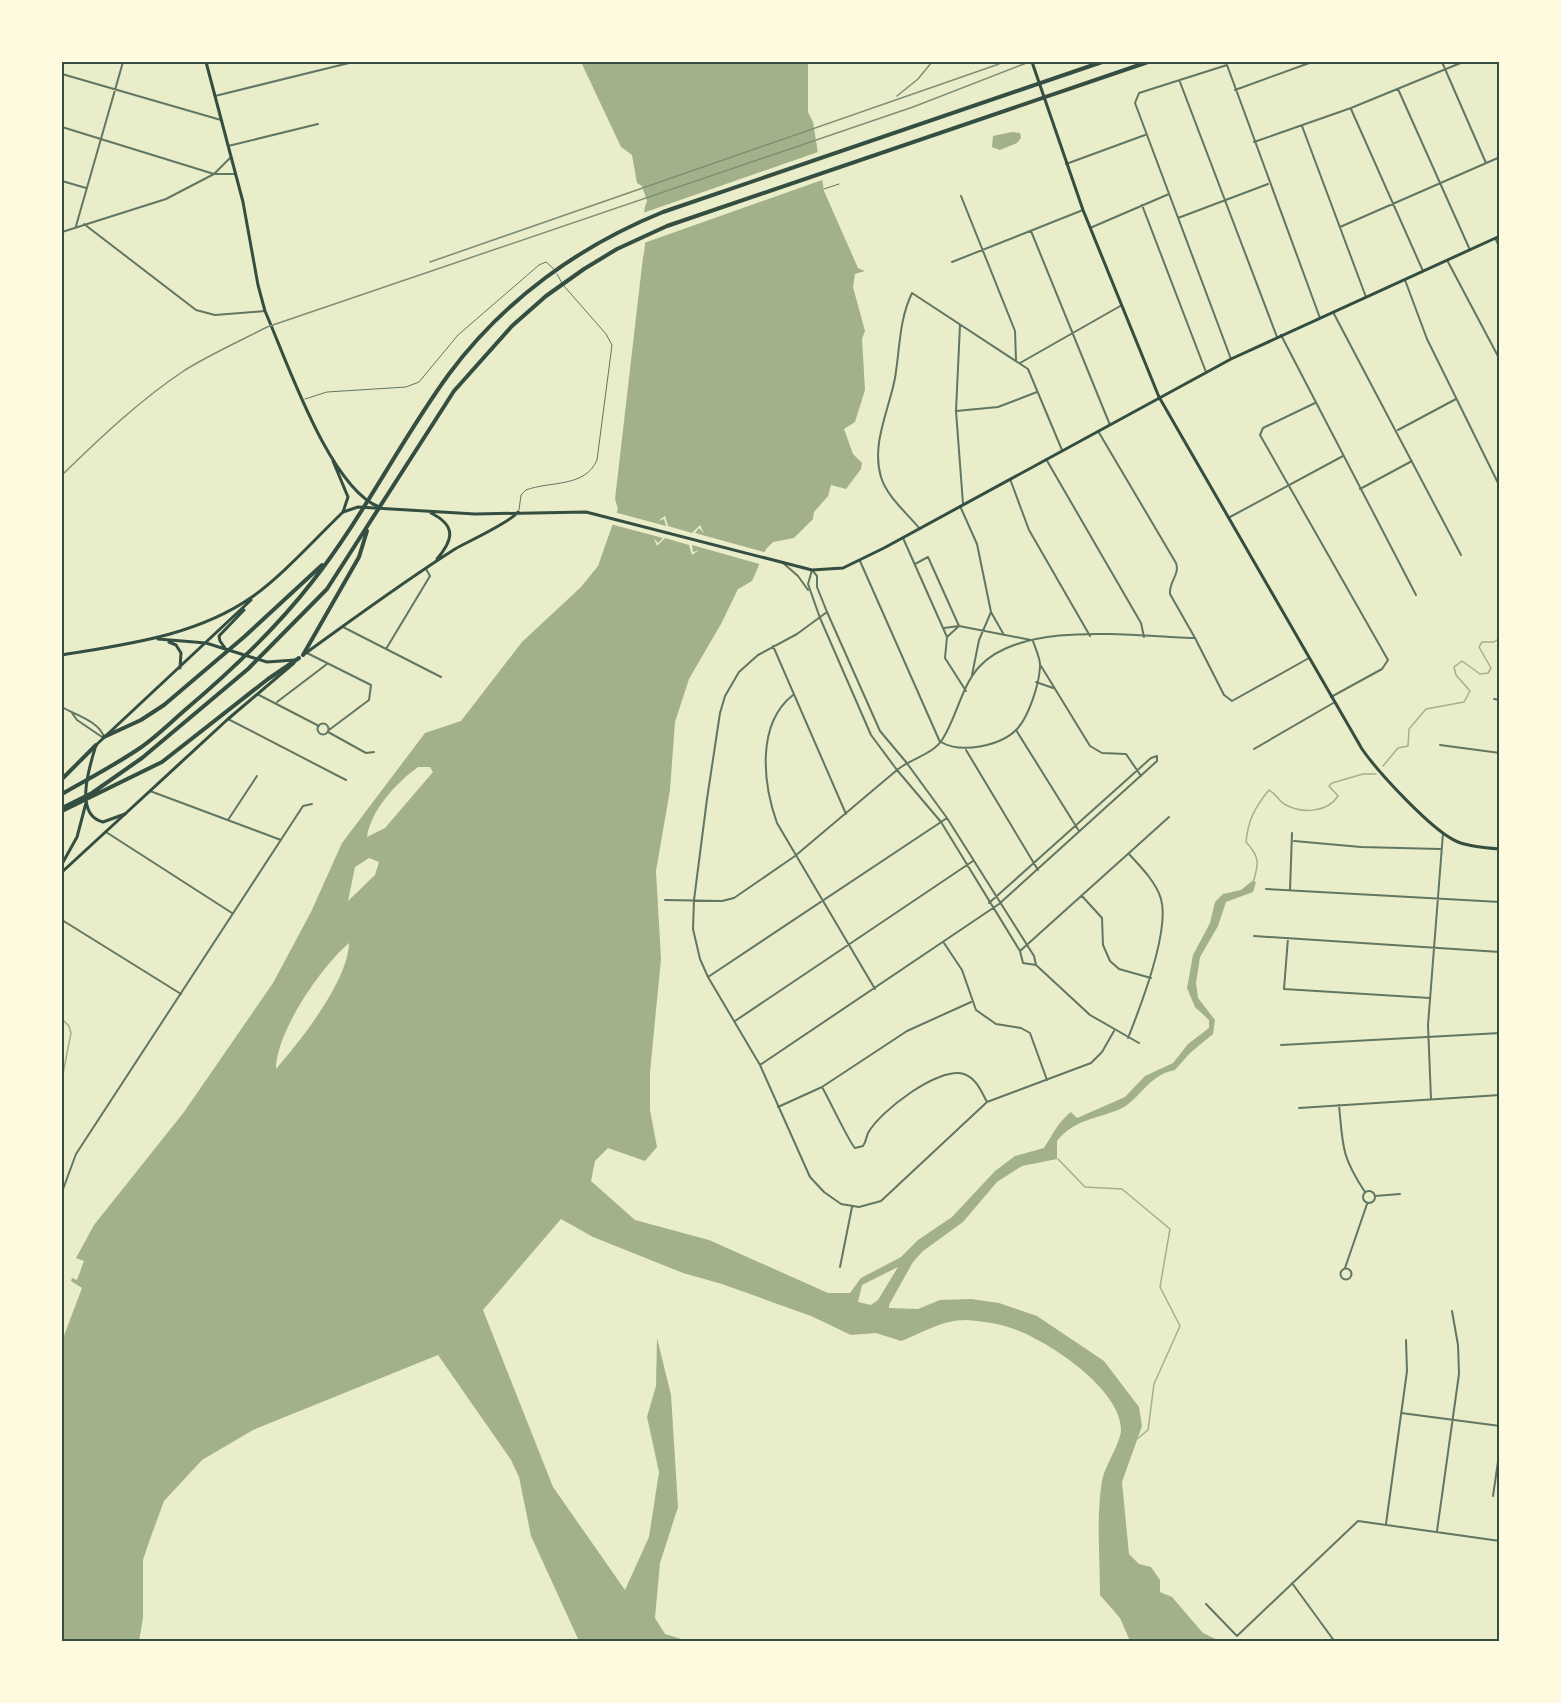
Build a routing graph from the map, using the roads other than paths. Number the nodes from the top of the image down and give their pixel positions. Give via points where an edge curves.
1 (123, 62) edge
2 (206, 62) edge
3 (352, 62) edge
4 (1102, 62) edge
5 (1148, 62) edge
6 (1312, 62) edge
7 (1442, 62) edge
8 (1463, 62) edge
9 (1497, 62) edge
10 (1033, 63) edge
11 (1500, 66) edge
12 (1445, 69) junction
13 (62, 74) edge
14 (1179, 81) junction
15 (115, 89) junction
16 (1398, 89) junction
17 (1235, 90) junction
18 (214, 96) junction
19 (1351, 108) junction
20 (221, 120) junction
21 (318, 124) dead end
22 (1302, 126) junction
23 (62, 127) edge
24 (1146, 134) junction
25 (101, 138) junction
26 (1254, 142) junction
27 (228, 146) junction
28 (231, 156) junction
29 (1500, 157) edge
30 (1486, 163) junction
31 (1066, 164) junction
32 (214, 174) junction
33 (235, 174) junction
34 (62, 181) edge
35 (839, 184) dead end
36 (1269, 184) junction
37 (1440, 184) junction
38 (86, 188) junction
39 (824, 189) dead end
40 (1169, 194) junction
41 (961, 196) dead end
42 (1225, 201) junction
43 (1142, 205) junction
44 (1394, 205) junction
45 (1083, 210) junction
46 (1178, 218) junction
47 (84, 224) junction
48 (76, 226) junction
49 (1340, 227) junction
50 (1090, 228) junction
51 (1031, 231) junction
52 (62, 232) edge
53 (1500, 236) edge
54 (1495, 238) junction
55 (1500, 248) edge
56 (1470, 250) junction
57 (982, 251) junction
58 (1448, 260) junction
59 (952, 262) dead end
60 (1423, 271) junction
61 (1405, 280) junction
62 (1366, 297) junction
63 (1122, 305) junction
64 (265, 311) junction
65 (1333, 312) junction
66 (1320, 318) junction
67 (960, 325) junction
68 (1071, 334) junction
69 (1279, 336) junction
70 (1231, 359) junction
71 (1016, 360) junction
72 (1500, 360) edge
73 (1020, 363) junction
74 (1206, 372) junction
75 (1037, 392) junction
76 (1159, 397) junction
77 (303, 399) junction
78 (1456, 399) junction
79 (1315, 403) junction
80 (956, 411) junction
81 (1110, 425) junction
82 (1098, 431) junction
83 (1397, 431) junction
84 (1062, 450) junction
85 (1343, 456) junction
86 (1046, 459) junction
87 (332, 460) junction
88 (1412, 461) junction
89 (1010, 479) junction
90 (1288, 485) junction
91 (1500, 487) edge
92 (1360, 489) junction
93 (962, 506) junction
94 (384, 509) junction
95 (343, 512) junction
96 (429, 512) junction
97 (518, 512) junction
98 (1230, 518) junction
99 (369, 525) junction
100 (920, 529) junction
101 (903, 538) junction
102 (1461, 555) dead end
103 (329, 559) junction
104 (860, 561) junction
105 (434, 563) junction
106 (783, 563) junction
107 (915, 564) junction
108 (426, 568) junction
109 (812, 570) junction
110 (810, 592) junction
111 (253, 596) junction
112 (1416, 596) dead end
113 (246, 605) junction
114 (827, 612) junction
115 (991, 612) junction
116 (820, 618) junction
117 (959, 626) junction
118 (343, 627) junction
119 (943, 628) junction
120 (983, 631) junction
121 (1004, 635) junction
122 (1090, 636) junction
123 (947, 637) junction
124 (1144, 637) junction
125 (156, 638) junction
126 (1195, 638) junction
127 (167, 641) junction
128 (1033, 641) junction
129 (206, 643) junction
130 (773, 646) junction
131 (227, 649) junction
132 (387, 649) junction
133 (303, 655) junction
134 (62, 656) edge
135 (1309, 658) junction
136 (328, 664) junction
137 (1041, 666) junction
138 (180, 668) junction
139 (441, 677) dead end
140 (972, 677) junction
141 (1036, 682) junction
142 (1055, 690) junction
143 (966, 691) junction
144 (257, 694) junction
145 (794, 695) junction
146 (1331, 697) junction
147 (1494, 699) dead end
148 (1500, 700) edge
149 (277, 702) junction
150 (1335, 702) junction
151 (62, 707) edge
152 (72, 713) junction
153 (228, 719) junction
154 (318, 726) junction
155 (1016, 730) junction
156 (328, 731) junction
157 (104, 737) junction
158 (884, 737) junction
159 (876, 742) junction
160 (941, 742) junction
161 (96, 745) junction
162 (1440, 745) dead end
163 (1254, 749) dead end
164 (966, 750) junction
165 (374, 752) dead end
166 (1500, 753) edge
167 (906, 762) junction
168 (1138, 769) junction
169 (897, 770) junction
170 (256, 776) dead end
171 (1141, 776) junction
172 (62, 779) edge
173 (346, 780) dead end
174 (150, 791) junction
175 (62, 794) edge
176 (92, 795) junction
177 (86, 803) junction
178 (312, 804) dead end
179 (62, 809) edge
180 (125, 814) junction
181 (846, 815) junction
182 (1169, 817) dead end
183 (947, 818) junction
184 (228, 820) junction
185 (941, 822) junction
186 (1076, 826) junction
187 (1080, 831) junction
188 (106, 832) junction
189 (1292, 833) dead end
190 (1443, 833) junction
191 (281, 840) junction
192 (1294, 842) junction
193 (1440, 849) junction
194 (1500, 849) edge
195 (1129, 854) junction
196 (795, 856) junction
197 (973, 861) junction
198 (62, 864) edge
199 (1034, 864) junction
200 (967, 865) junction
201 (1038, 870) junction
202 (62, 872) edge
203 (1266, 889) dead end
204 (1290, 890) junction
205 (1082, 896) junction
206 (1438, 898) junction
207 (996, 899) junction
208 (665, 900) dead end
209 (694, 900) junction
210 (822, 901) junction
211 (1500, 902) edge
212 (989, 903) junction
213 (999, 904) junction
214 (993, 909) junction
215 (233, 914) junction
216 (62, 920) edge
217 (1254, 936) dead end
218 (1288, 938) junction
219 (944, 943) junction
220 (848, 944) junction
221 (1027, 947) junction
222 (1434, 948) junction
223 (1020, 951) junction
224 (1500, 952) edge
225 (1036, 965) junction
226 (708, 977) junction
227 (1151, 978) junction
228 (875, 989) junction
229 (181, 994) junction
230 (1430, 998) junction
231 (971, 1002) junction
232 (735, 1021) junction
233 (1114, 1031) junction
234 (1500, 1033) edge
235 (1428, 1037) junction
236 (1128, 1038) junction
237 (1139, 1043) dead end
238 (1281, 1046) dead end
239 (760, 1065) junction
240 (1047, 1080) junction
241 (822, 1087) junction
242 (1500, 1095) edge
243 (1431, 1099) junction
244 (987, 1102) junction
245 (1339, 1104) junction
246 (778, 1107) junction
247 (1299, 1108) dead end
248 (62, 1192) edge
249 (1365, 1192) junction
250 (1400, 1194) dead end
251 (1375, 1196) junction
252 (1367, 1204) junction
253 (852, 1207) junction
254 (840, 1267) dead end
255 (1345, 1268) dead end
256 (1452, 1311) dead end
257 (1406, 1340) dead end
258 (1400, 1413) junction
259 (1452, 1419) junction
260 (1500, 1426) edge
261 (1500, 1448) edge
262 (1493, 1496) dead end
263 (1386, 1524) junction
264 (1437, 1531) junction
265 (1500, 1541) edge
266 (1292, 1583) junction
267 (1206, 1604) dead end
268 (1335, 1641) edge

1 - 15 street
2 - 18 main road
3 - 18 street
4 - 103 highway via 675,207 583,252 544,278 466,353
5 - 99 highway via 691,218 591,264 551,292 477,363 451,396
6 - 17 street
7 - 12 street
8 - 12 street
9 - 11 street
10 - 31 main road
12 - 16 street
12 - 30 street
13 - 15 street
14 - 17 street via 1227,65
14 - 24 street via 1139,93 1135,103
14 - 42 street
15 - 20 street
15 - 25 street
16 - 19 street
16 - 37 street
17 - 26 street
18 - 20 main road
19 - 22 street
19 - 44 street
20 - 27 main road
21 - 27 street
22 - 26 street
22 - 49 street
23 - 25 street
24 - 31 street
24 - 40 street
25 - 32 street
25 - 38 street
26 - 36 street
27 - 28 main road
28 - 32 street
28 - 33 main road
29 - 30 street
30 - 37 street
31 - 45 main road
32 - 33 street
32 - 47 street via 166,199
33 - 64 main road
34 - 38 street
35 - 39 lane
36 - 42 street
36 - 66 street
37 - 44 street
37 - 56 street
38 - 48 street
40 - 43 street
40 - 46 street
41 - 57 street
42 - 46 street
42 - 69 street
43 - 50 street
43 - 74 street
44 - 49 street
44 - 60 street
45 - 50 main road
45 - 51 street
46 - 70 street
47 - 48 street
47 - 64 street via 196,310 215,315
48 - 52 street
49 - 62 street
50 - 63 main road
51 - 57 street
51 - 68 street
53 - 54 main road
54 - 55 street
54 - 56 main road
56 - 58 main road
57 - 59 street
57 - 71 street via 1015,331
58 - 60 main road
58 - 72 street
60 - 61 main road
61 - 62 main road
61 - 78 street via 1426,339
62 - 65 main road
63 - 68 street
63 - 76 main road
64 - 77 main road
65 - 66 main road
65 - 83 street
66 - 69 main road
67 - 71 street
67 - 80 street
67 - 100 street via 912,292 901,322 878,460 885,487
68 - 73 street
68 - 81 street
69 - 70 main road
69 - 79 street
70 - 74 main road
71 - 73 street
73 - 75 street via 1028,369
74 - 76 main road
75 - 80 street via 998,407
75 - 84 street
76 - 81 main road
76 - 98 main road
77 - 87 main road
77 - 97 lane via 336,392 406,387 419,382 458,335 539,265 551,264 567,291 612,345 597,460 590,472 576,478 525,490
78 - 83 street
78 - 91 street
79 - 85 street
79 - 90 street via 1263,428 1260,435
80 - 93 street
81 - 82 main road
82 - 84 main road
82 - 126 street via 1176,563 1178,571 1170,594
83 - 88 street
84 - 86 main road
85 - 90 street
85 - 92 street
86 - 89 main road
86 - 124 street via 1141,623
87 - 94 main road via 358,495
87 - 95 main road via 348,497
88 - 92 street
88 - 102 street
89 - 93 main road
89 - 122 street via 1029,530
90 - 98 street
90 - 146 street via 1388,660 1382,669
92 - 112 street
93 - 100 main road
93 - 115 street via 977,544
94 - 95 main road via 358,507
94 - 96 main road
95 - 111 main road
96 - 97 main road
96 - 105 main road via 445,523 450,534 448,547
97 - 105 main road via 510,521 485,531
97 - 106 main road via 578,511 601,515
98 - 135 main road
99 - 133 highway via 358,557
99 - 176 highway via 327,590 266,652 142,758
100 - 101 main road
101 - 104 main road
101 - 107 street
103 - 157 highway via 224,655 150,715
103 - 175 highway via 241,661 141,748
104 - 109 main road via 836,569
104 - 160 street
105 - 108 main road
106 - 109 main road
106 - 110 street
107 - 117 street via 928,557
107 - 119 street
108 - 118 main road
108 - 132 street via 430,576
109 - 110 street via 808,579
109 - 114 street
110 - 116 street
111 - 113 main road
111 - 125 main road via 213,619
113 - 129 main road
113 - 131 main road via 219,636
114 - 116 street
114 - 158 street
115 - 120 street
115 - 121 street
116 - 130 street
116 - 159 street
117 - 119 street
117 - 120 street
117 - 123 street
118 - 132 street
118 - 133 main road
119 - 123 street
120 - 121 street
120 - 140 street
121 - 128 street
122 - 124 street
122 - 128 street via 1053,636
123 - 143 street via 945,658
124 - 126 street
125 - 127 main road
125 - 134 main road
126 - 135 street via 1230,700 1237,700
127 - 129 main road
127 - 138 main road via 180,651
128 - 137 street
128 - 140 street via 997,652
129 - 131 main road
129 - 138 main road
130 - 145 street
130 - 209 street via 739,672 722,705
131 - 133 main road via 267,662
132 - 139 street
133 - 136 street
133 - 144 main road
133 - 176 highway via 162,762
135 - 146 main road
136 - 149 street
136 - 156 street via 372,689 369,700
137 - 141 street
137 - 142 street
138 - 157 main road
140 - 143 street
141 - 142 street
141 - 155 street
142 - 168 street via 1090,746 1102,753 1124,753
143 - 160 street
144 - 149 street
144 - 153 main road
145 - 181 street
145 - 196 street via 771,726 766,768 772,811
146 - 150 main road
147 - 148 street
149 - 154 street
150 - 163 street
150 - 190 main road via 1372,762
151 - 152 street
152 - 157 street
152 - 157 street via 94,724
153 - 173 street
153 - 174 main road
154 - 156 street via 325,724
154 - 156 street via 320,734
155 - 164 street
155 - 186 street
156 - 165 street via 366,753
157 - 161 main road
158 - 159 street
158 - 167 street
159 - 169 street
160 - 164 street
160 - 167 street
161 - 172 highway
161 - 177 main road
162 - 166 street
164 - 199 street
167 - 169 street
167 - 183 street
168 - 171 street
168 - 171 street via 1157,756 1157,761
168 - 186 street
169 - 181 street
169 - 185 street
170 - 184 street
171 - 187 street
174 - 180 main road
174 - 184 street
176 - 179 highway
177 - 180 main road via 91,816 99,821
177 - 198 main road via 77,837
178 - 191 street via 303,806
180 - 188 main road
181 - 196 street
182 - 195 street
183 - 185 street
183 - 197 street
184 - 191 street
185 - 200 street
185 - 210 street
186 - 187 street
186 - 199 street
187 - 201 street
188 - 202 main road
188 - 215 street
189 - 192 street
190 - 193 street
190 - 194 main road via 1458,842
191 - 215 street
192 - 193 street
192 - 204 street
193 - 206 street
195 - 205 street
195 - 227 street via 1157,888 1162,905
196 - 209 street via 734,898
196 - 210 street
197 - 200 street
197 - 207 street
199 - 201 street
199 - 207 street
200 - 212 street
200 - 220 street
201 - 213 street
203 - 204 street
204 - 206 street
205 - 221 street
205 - 227 street via 1102,918 1105,953 1110,961 1119,969
206 - 211 street
206 - 222 street
207 - 212 street
207 - 213 street
208 - 209 street
209 - 226 street via 693,929
210 - 220 street
210 - 226 street
212 - 214 street
213 - 214 street
213 - 221 street
214 - 219 street
214 - 223 street
215 - 229 street
216 - 229 street
217 - 218 street
218 - 222 street
218 - 230 street via 1284,988
219 - 228 street
219 - 231 street via 962,970
220 - 228 street
220 - 232 street
221 - 223 street
221 - 225 street
222 - 224 street
222 - 230 street
223 - 225 street via 1023,963
225 - 233 street via 1075,1002
226 - 232 street
227 - 236 street
228 - 239 street
229 - 248 street via 76,1154
230 - 235 street
231 - 240 street via 991,1022 1030,1033
231 - 241 street via 907,1031
232 - 239 street
233 - 236 street
233 - 240 street via 1096,1059
234 - 235 street
235 - 238 street
235 - 243 street
236 - 237 street
239 - 246 street
240 - 244 street
241 - 244 street via 855,1148 864,1146 870,1130 896,1104 939,1076 955,1073 970,1077
241 - 246 street
242 - 243 street
243 - 245 street
244 - 253 street via 889,1196 871,1205
245 - 247 street
245 - 249 street via 1343,1152
246 - 253 street via 815,1184 832,1199
249 - 251 street via 1371,1191
249 - 252 street via 1362,1197
250 - 251 street
251 - 252 street
252 - 255 street
253 - 254 street
256 - 259 street via 1459,1353
257 - 258 street via 1407,1371
258 - 259 street
258 - 263 street
259 - 260 street
259 - 264 street
261 - 262 street
263 - 264 street
263 - 266 street via 1352,1524
264 - 265 street
266 - 267 street via 1237,1636
266 - 268 street

